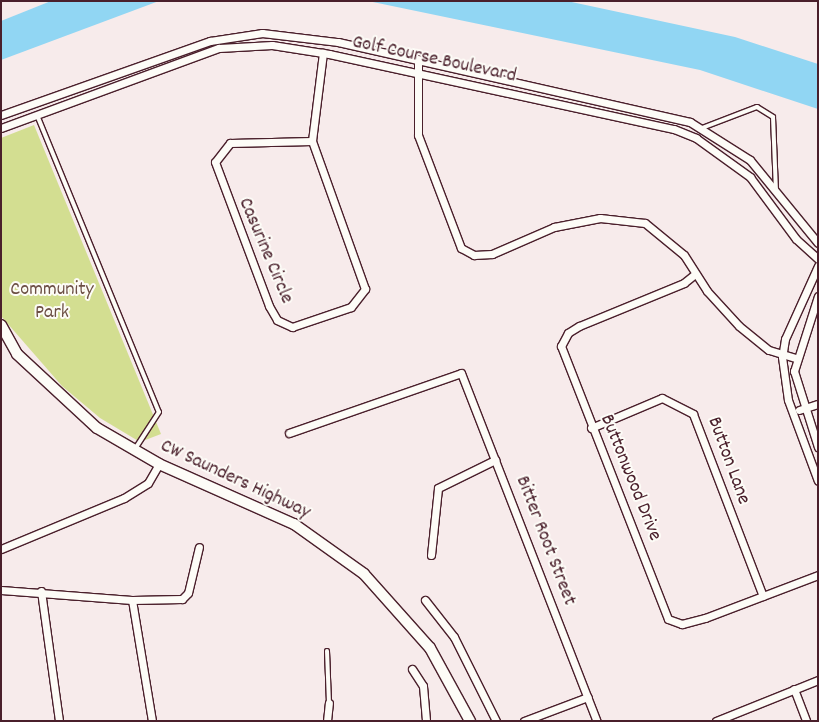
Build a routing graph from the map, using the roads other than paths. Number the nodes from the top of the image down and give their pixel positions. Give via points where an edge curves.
1 (323, 54) junction
2 (418, 59) junction
3 (417, 72) junction
4 (37, 115) junction
5 (1, 116) edge
6 (676, 116) junction
7 (1, 128) edge
8 (702, 128) junction
9 (674, 129) junction
10 (312, 141) junction
11 (776, 190) junction
12 (818, 243) edge
13 (818, 259) edge
14 (818, 266) edge
15 (695, 274) junction
16 (818, 296) edge
17 (2, 331) edge
18 (782, 356) junction
19 (796, 358) junction
20 (818, 404) edge
21 (803, 409) junction
22 (792, 413) junction
23 (592, 428) junction
24 (289, 433) dead end
25 (818, 447) edge
26 (134, 450) junction
27 (495, 460) junction
28 (160, 464) junction
29 (818, 481) edge
30 (198, 547) dead end
31 (1, 549) edge
32 (431, 555) dead end
33 (818, 574) edge
34 (1, 590) edge
35 (41, 590) junction
36 (763, 596) junction
37 (132, 600) junction
38 (425, 600) dead end
39 (327, 651) dead end
40 (412, 670) dead end
41 (818, 680) edge
42 (794, 689) junction
43 (588, 697) junction
44 (329, 703) joint
45 (59, 721) edge
46 (152, 721) edge
47 (327, 721) edge
48 (426, 721) edge
49 (470, 721) edge
50 (496, 721) edge
51 (524, 721) edge
52 (598, 721) edge
53 (716, 721) edge
54 (806, 721) edge

1 - 3 street, Golf Course Boulevard
1 - 4 street, Golf Course Boulevard via 272,45 219,48
1 - 10 street, Casurine Circle
2 - 3 street
2 - 5 street, Golf Course Boulevard via 338,42 262,33 210,41
2 - 6 street, Golf Course Boulevard
3 - 9 street, Golf Course Boulevard
3 - 15 street via 418,135 461,248 474,255 492,254 554,227 618,218 645,223 662,234
4 - 7 street, Golf Course Boulevard
4 - 26 lane via 159,412
6 - 8 street, Golf Course Boulevard
6 - 9 street
8 - 11 street, Golf Course Boulevard via 750,160
8 - 11 lane via 757,107 773,117
9 - 13 street, Golf Course Boulevard via 723,154 750,178 796,239
10 - 10 street, Casurine Circle via 230,143 215,162 215,172 268,306 277,320 292,327 351,307 365,289
11 - 12 street, Golf Course Boulevard
14 - 18 street via 785,339
15 - 18 street via 739,326
15 - 23 street, Buttonwood Drive via 684,283 568,333 561,346
16 - 19 street
17 - 26 main road, CW Saunders Highway via 62,400
18 - 19 street
18 - 22 street
19 - 21 street via 796,385
20 - 21 street
21 - 22 street
21 - 25 street
22 - 29 street
23 - 36 street, Button Lane via 662,398 693,414
23 - 36 street, Buttonwood Drive via 668,619 682,624
24 - 27 street, Bitter Root Street via 461,373
26 - 28 main road, CW Saunders Highway
27 - 32 street via 438,488
27 - 43 street, Bitter Root Street
28 - 31 street via 148,483 124,498
28 - 49 main road, CW Saunders Highway via 294,524 364,574 430,648
30 - 37 street via 188,593 182,599
33 - 36 street, Buttonwood Drive
34 - 35 street
35 - 37 street
35 - 45 street
37 - 46 street
38 - 50 street via 454,637
39 - 44 lane
40 - 48 street via 423,686
41 - 42 street
42 - 53 street
42 - 54 street
43 - 51 street
43 - 52 street, Bitter Root Street
44 - 47 street

